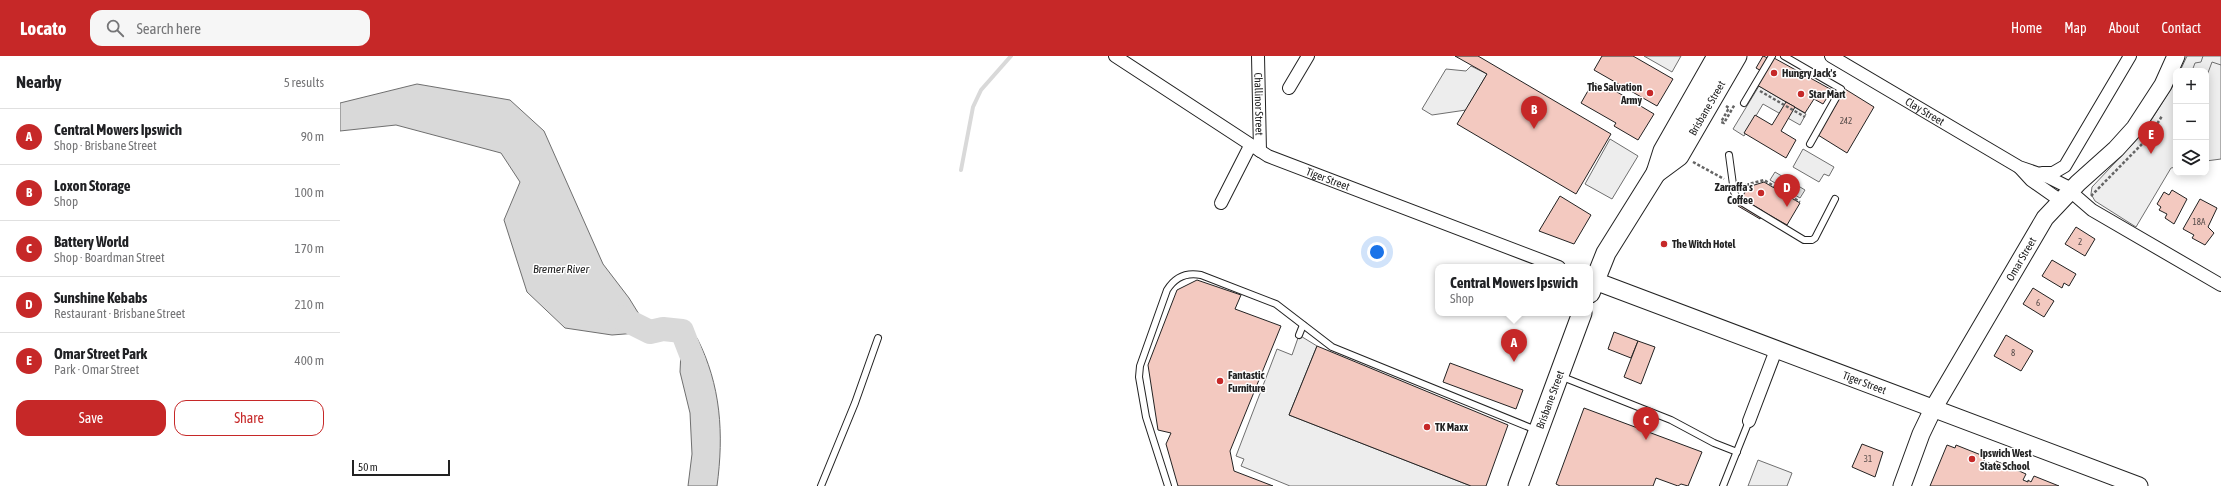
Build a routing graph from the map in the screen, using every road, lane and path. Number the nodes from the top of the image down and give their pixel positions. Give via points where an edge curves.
1 (1115, 56) edge
2 (1258, 56) edge
3 (1308, 56) edge
4 (1717, 56) edge
5 (1737, 56) edge
6 (1772, 56) edge
7 (1784, 56) edge
8 (1831, 56) edge
9 (2130, 56) edge
10 (2176, 56) edge
11 (1289, 88) dead end
12 (1751, 91) junction
13 (1744, 103) dead end
14 (1726, 106) dead end
15 (1805, 117) dead end
16 (1810, 144) dead end
17 (1255, 148) junction
18 (1729, 155) dead end
19 (1693, 162) dead end
20 (2019, 167) junction
21 (2035, 172) junction
22 (1656, 173) junction
23 (1784, 178) dead end
24 (1733, 184) junction
25 (1778, 188) junction
26 (2068, 193) junction
27 (1835, 199) dead end
28 (1800, 202) dead end
29 (1221, 203) dead end
30 (1551, 264) edge
31 (1593, 282) edge
32 (1593, 284) edge
33 (2221, 285) edge
34 (1581, 316) edge
35 (1303, 325) junction
36 (1299, 335) dead end
37 (878, 338) dead end
38 (1776, 350) junction
39 (1559, 375) junction
40 (1933, 409) junction
41 (1749, 421) joint
42 (1537, 430) junction
43 (1737, 452) junction
44 (2108, 480) edge
45 (821, 486) edge
46 (1168, 486) edge
47 (1518, 486) edge
48 (1723, 486) edge
49 (1902, 486) edge
50 (2139, 486) edge

1 - 17 street, Tiger Street
2 - 17 street, Challinor Street
3 - 11 street
4 - 22 main road, Brisbane Street via 1663,151
5 - 22 main road, Brisbane Street via 1679,156
6 - 12 lane
7 - 16 lane via 1841,89
8 - 20 street, Clay Street
9 - 21 street via 2065,166 2053,173
10 - 26 street, Omar Street via 2163,85 2135,128
12 - 13 lane
12 - 14 path via 1744,88 1724,123 1721,122 1729,108
12 - 15 path via 1756,94 1759,91
17 - 29 street
17 - 30 street, Tiger Street via 1284,164
18 - 24 lane
19 - 24 path
20 - 21 street, Clay Street
20 - 26 street, Clay Street via 2031,180
21 - 26 street, Clay Street
22 - 31 main road, Brisbane Street via 1606,253
23 - 25 path
24 - 25 path via 1739,186 1764,180
24 - 27 lane via 1738,200 1808,241 1815,238
25 - 28 path
26 - 33 street, Clay Street via 2092,210
26 - 40 street, Omar Street via 2041,226
32 - 38 street, Tiger Street
34 - 39 main road, Brisbane Street
35 - 36 lane
35 - 42 lane via 1332,347
35 - 46 lane via 1276,304 1201,275 1182,276 1171,284 1139,371 1146,417
37 - 45 lane
38 - 40 street, Tiger Street
38 - 41 street
39 - 42 main road, Brisbane Street
39 - 43 lane via 1671,420
40 - 44 street, Tiger Street
40 - 49 street, Omar Street
41 - 43 lane
42 - 47 main road, Brisbane Street
43 - 48 lane
44 - 50 street, Tiger Street

